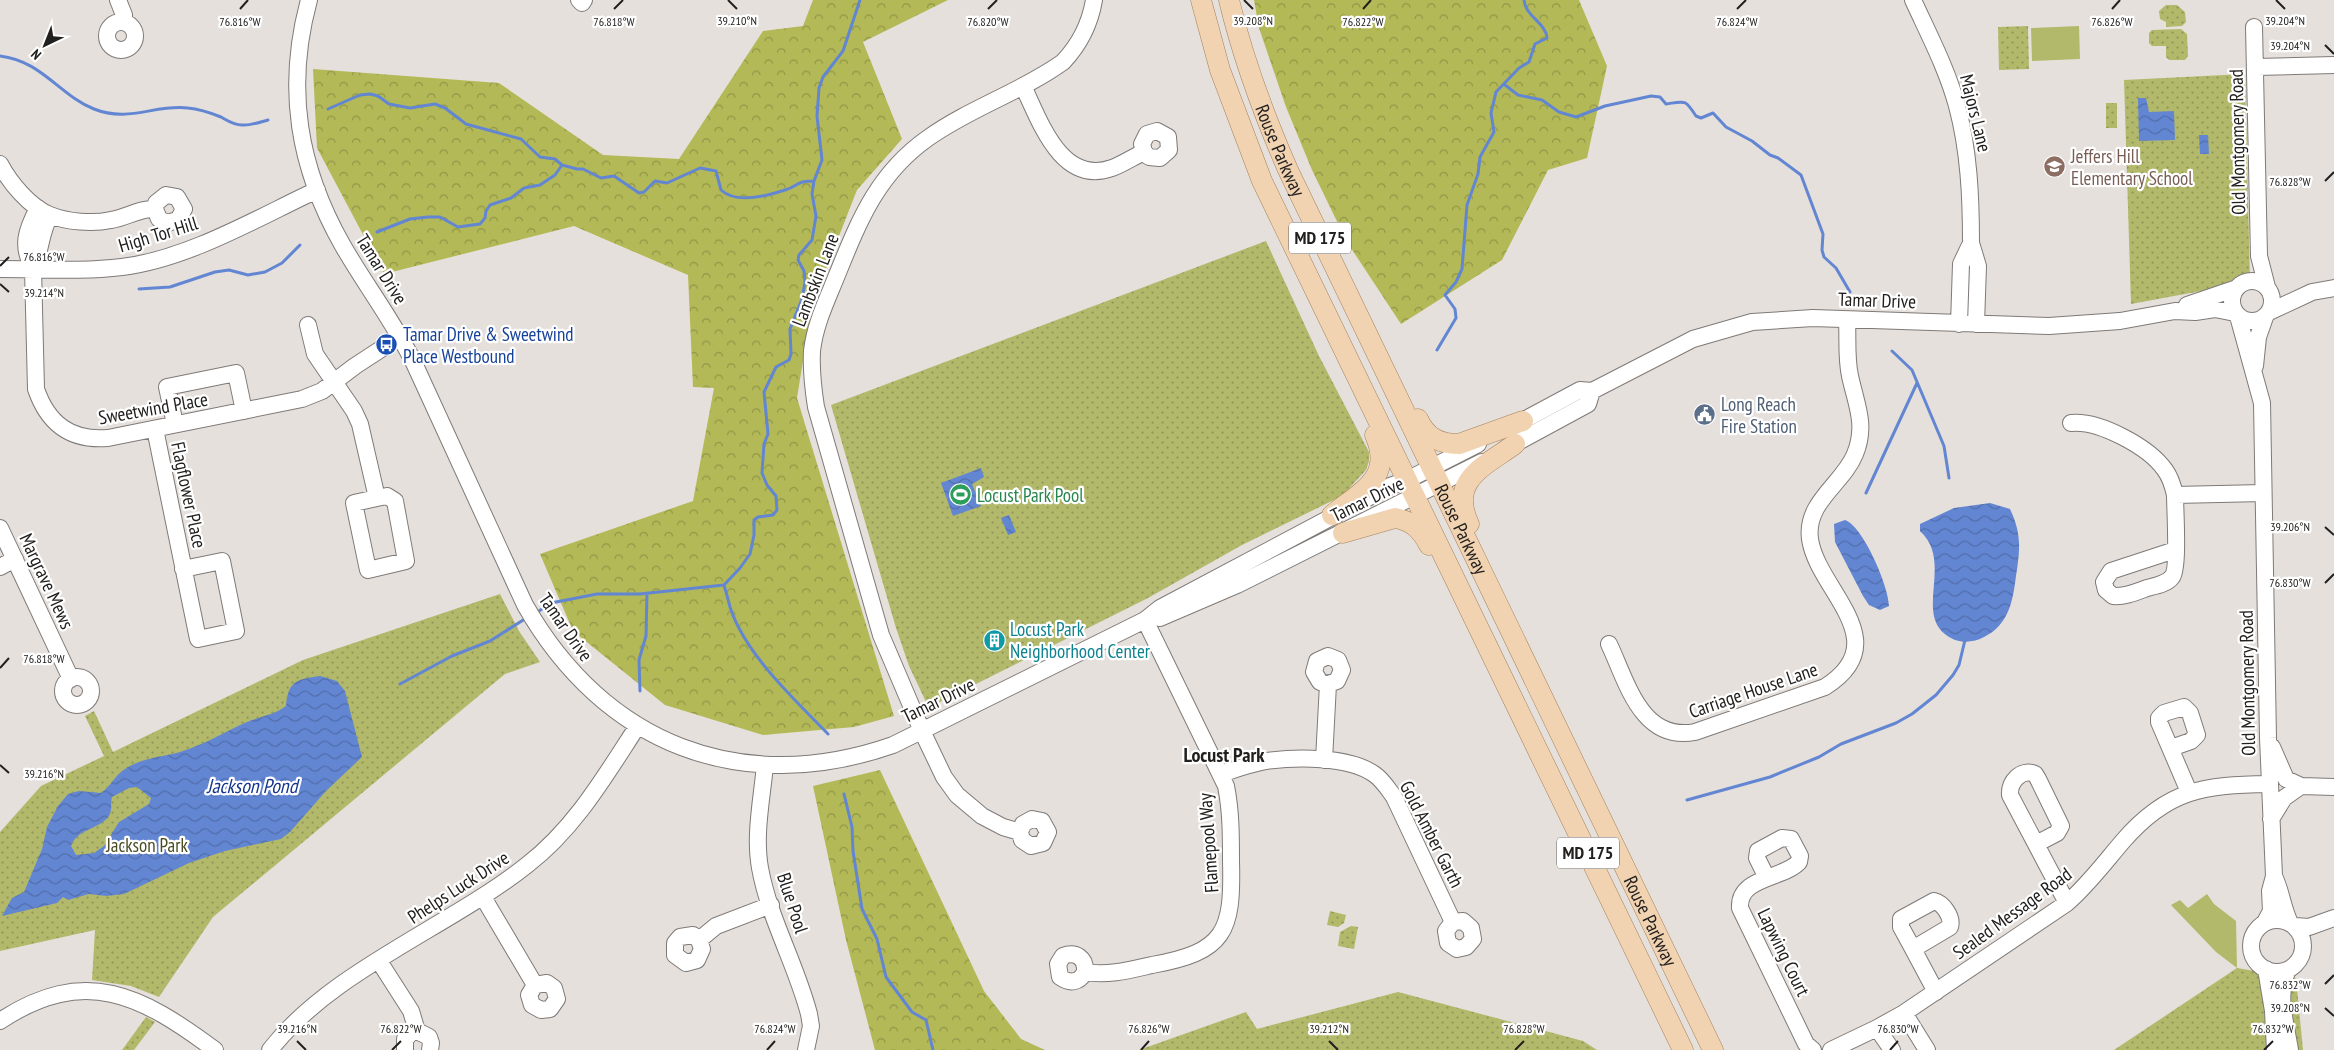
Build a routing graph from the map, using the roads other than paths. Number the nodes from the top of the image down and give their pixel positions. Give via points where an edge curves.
1 (118, 0) edge
2 (309, 0) edge
3 (579, 0) edge
4 (584, 0) edge
5 (1094, 0) edge
6 (1201, 0) edge
7 (1229, 0) edge
8 (1913, 0) edge
9 (124, 22) dead end
10 (2254, 27) dead end
11 (2334, 65) edge
12 (2256, 67) junction
13 (1022, 86) junction
14 (1144, 152) dead end
15 (0, 164) edge
16 (317, 190) junction
17 (155, 209) dead end
18 (44, 212) junction
19 (1971, 243) junction
20 (2259, 256) junction
21 (0, 269) edge
22 (33, 269) junction
23 (1336, 271) junction
24 (2239, 285) junction
25 (2334, 288) edge
26 (2268, 289) junction
27 (2312, 292) junction
28 (2175, 311) junction
29 (2237, 314) junction
30 (2267, 314) junction
31 (1847, 320) junction
32 (1959, 324) junction
33 (1976, 324) junction
34 (308, 325) dead end
35 (1334, 329) junction
36 (401, 336) junction
37 (2254, 371) junction
38 (335, 382) junction
39 (1592, 391) junction
40 (244, 411) junction
41 (1523, 421) junction
42 (2071, 423) dead end
43 (174, 424) junction
44 (155, 429) junction
45 (1515, 444) junction
46 (1436, 476) junction
47 (1411, 489) junction
48 (2263, 493) junction
49 (2175, 495) junction
50 (376, 498) junction
51 (1332, 515) junction
52 (0, 528) edge
53 (1342, 533) junction
54 (2175, 550) dead end
55 (15, 559) junction
56 (0, 567) edge
57 (183, 569) junction
58 (1145, 620) junction
59 (1610, 644) dead end
60 (1493, 656) junction
61 (71, 678) dead end
62 (1328, 684) dead end
63 (1537, 687) junction
64 (637, 726) junction
65 (922, 731) junction
66 (2268, 738) junction
67 (2171, 748) dead end
68 (1324, 760) junction
69 (765, 765) junction
70 (1221, 774) junction
71 (2269, 784) junction
72 (2301, 786) junction
73 (2334, 787) edge
74 (2189, 792) junction
75 (2271, 819) junction
76 (1020, 832) dead end
77 (2036, 844) dead end
78 (2274, 876) junction
79 (1767, 878) dead end
80 (483, 897) junction
81 (2066, 903) junction
82 (771, 905) junction
83 (2334, 918) edge
84 (1453, 922) dead end
85 (2265, 922) junction
86 (2292, 924) junction
87 (2334, 929) edge
88 (699, 940) dead end
89 (1913, 949) dead end
90 (2303, 950) junction
91 (379, 961) junction
92 (2266, 969) junction
93 (2288, 970) junction
94 (1085, 972) dead end
95 (535, 984) dead end
96 (1936, 992) junction
97 (1904, 1013) junction
98 (0, 1021) edge
99 (1878, 1028) junction
100 (417, 1031) junction
101 (215, 1050) edge
102 (270, 1050) edge
103 (405, 1050) edge
104 (430, 1050) edge
105 (806, 1050) edge
106 (1683, 1050) edge
107 (1713, 1050) edge
108 (1813, 1050) edge
109 (1831, 1050) edge
110 (1892, 1050) edge
111 (1927, 1050) edge
112 (2275, 1050) edge
113 (2290, 1050) edge

1 - 9 street
2 - 16 street, Tamar Drive via 298,49 296,93 304,150
3 - 4 street via 582,3
5 - 13 street, Lambskin Lane via 1085,32 1072,52 1052,70
6 - 35 main road, Rouse Parkway / MD 175 via 1241,130 1262,181
7 - 23 main road, Rouse Parkway / MD 175 via 1266,120
8 - 19 street, Majors Lane via 1939,56 1960,122 1968,165
10 - 12 street, Old Montgomery Road
11 - 12 street
12 - 20 street, Old Montgomery Road
13 - 14 street via 1052,143 1072,164 1082,169 1102,170
13 - 65 street, Lambskin Lane via 926,140 882,182 862,217 820,314 812,349 812,386 816,407 879,625
15 - 18 street via 18,190
16 - 22 street, High Tor Hill via 220,235 157,259 124,267 88,270
16 - 36 street, Tamar Drive via 342,245
17 - 18 street via 148,208 98,222
18 - 22 street, Sweetwind Place via 39,256
19 - 32 street, Majors Lane via 1961,264
19 - 33 street, Majors Lane via 1978,266
20 - 24 street
20 - 26 street, Old Montgomery Road
21 - 22 street, High Tor Hill
22 - 44 street, Sweetwind Place via 36,388 52,419 71,434 94,439
23 - 41 main road via 1383,348 1426,434 1442,442 1459,444
23 - 46 main road, Rouse Parkway / MD 175
24 - 26 street via 2256,281
24 - 28 street, Tamar Drive
24 - 29 street via 2232,301
25 - 27 street
26 - 27 street
26 - 30 street via 2272,300
27 - 30 street
28 - 29 street, Tamar Drive via 2215,309
28 - 33 street, Tamar Drive via 2082,324
29 - 30 street via 2254,321
29 - 37 street, Old Montgomery Road
30 - 37 street, Old Montgomery Road via 2258,337
31 - 32 street, Tamar Drive
31 - 39 street, Tamar Drive via 1781,319 1724,328 1683,344
31 - 59 street, Carriage House Lane via 1850,376 1860,409 1859,438 1856,454 1825,494 1813,516 1810,538 1818,562 1854,630 1853,653 1843,674 1825,688 1695,732 1677,733 1660,729 1644,716
32 - 33 street, Tamar Drive
34 - 38 street via 315,354
35 - 47 main road, Rouse Parkway / MD 175
35 - 51 main road via 1344,369 1381,448 1382,460 1375,480
36 - 38 street, Sweetwind Place
36 - 64 street, Tamar Drive via 538,628 582,682
37 - 48 street, Old Montgomery Road via 2262,404
38 - 40 street, Sweetwind Place via 312,396
38 - 50 street via 360,424
39 - 41 street, Tamar Drive via 1580,390
39 - 45 street, Tamar Drive via 1588,404
40 - 43 street, Sweetwind Place
40 - 43 street via 236,373 167,387
41 - 46 street, Tamar Drive
42 - 49 street via 2104,428 2143,450 2164,468
43 - 44 street, Sweetwind Place
44 - 57 street, Flagflower Place
45 - 46 street, Tamar Drive
45 - 63 main road via 1472,475 1464,492 1463,510 1514,618
46 - 47 street, Tamar Drive
46 - 63 main road, Rouse Parkway / MD 175
47 - 51 street, Tamar Drive via 1390,486
47 - 53 street, Tamar Drive
47 - 60 main road, Rouse Parkway / MD 175
48 - 49 street
48 - 66 street, Old Montgomery Road
49 - 54 street
50 - 50 street via 388,496 395,501 406,561 368,570 354,503
51 - 58 street, Tamar Drive via 1160,608
52 - 55 street, Margrave Mews
53 - 58 street, Tamar Drive via 1237,585 1164,617
53 - 60 main road via 1395,518 1404,519 1419,528 1454,596
55 - 56 street
55 - 61 street, Margrave Mews
57 - 57 street, Flagflower Place via 198,639 236,632 222,561
58 - 65 street, Tamar Drive
58 - 70 street, Flamepool Way
60 - 106 main road, Rouse Parkway / MD 175
62 - 68 street
63 - 107 main road, Rouse Parkway / MD 175
64 - 69 street, Tamar Drive via 709,756
64 - 80 street, Phelps Luck Drive via 602,782 569,825 529,864
65 - 69 street, Tamar Drive via 863,755 828,763
65 - 76 street, Lambskin Lane via 947,782 957,795 982,816
66 - 71 street, Old Montgomery Road
66 - 72 street via 2286,778
67 - 74 street
68 - 70 street, Gold Amber Garth via 1264,762
68 - 84 street, Gold Amber Garth via 1363,768 1385,783
69 - 82 street, Blue Pool via 758,849
70 - 94 street, Flamepool Way via 1230,815 1232,899 1226,925 1210,945 1188,958 1106,974
71 - 74 street, Sealed Message Road via 2222,785
71 - 75 street, Old Montgomery Road
72 - 73 street
72 - 75 street via 2284,798
74 - 81 street, Sealed Message Road via 2143,821
75 - 78 street, Old Montgomery Road
77 - 81 street
78 - 85 street, Old Montgomery Road via 2270,892 2271,911
78 - 86 street, Old Montgomery Road via 2282,891 2284,912
79 - 108 street, Lapwing Court via 1746,891 1740,908 1806,1044
80 - 91 street, Phelps Luck Drive
80 - 95 street
81 - 96 street, Sealed Message Road
82 - 88 street via 716,926
82 - 105 street, Blue Pool via 809,1014 811,1026
83 - 86 street via 2309,927
85 - 86 street via 2276,919
85 - 92 street via 2255,932 2251,948 2254,957
86 - 90 street via 2302,937
87 - 90 street
89 - 96 street
90 - 93 street via 2298,962
91 - 100 street via 411,1011
91 - 102 street, Phelps Luck Drive via 315,1006
92 - 93 street via 2274,972
92 - 112 street
93 - 113 street via 2281,990
96 - 97 street, Sealed Message Road
97 - 99 street, Sealed Message Road
97 - 111 street
98 - 101 street via 17,1010 50,997 79,991 101,992 153,1008
99 - 109 street
99 - 110 street
100 - 103 street via 406,1038
100 - 104 street via 429,1038

